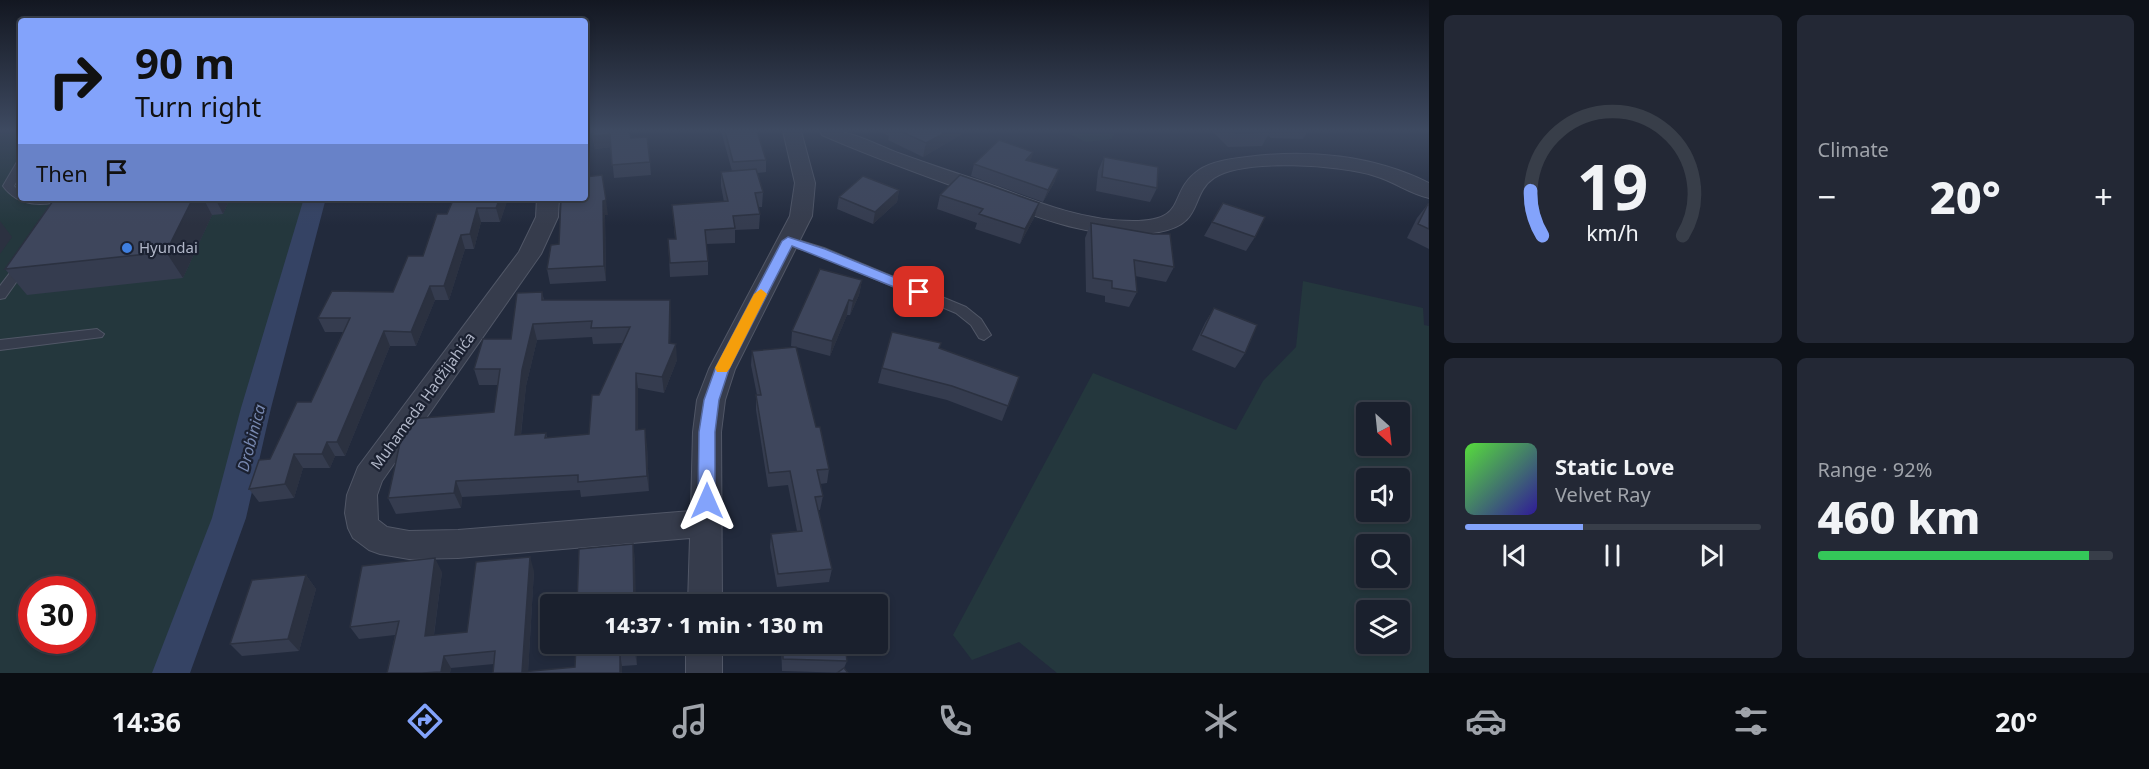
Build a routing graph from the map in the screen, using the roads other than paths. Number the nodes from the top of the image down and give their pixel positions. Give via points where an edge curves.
1 (800, 162) edge
2 (906, 162) edge
3 (1278, 162) edge
4 (1333, 162) edge
5 (18, 165) edge
6 (18, 168) edge
7 (0, 174) edge
8 (1429, 192) edge
9 (18, 197) edge
10 (40, 201) edge
11 (68, 201) edge
12 (548, 201) edge
13 (788, 241) junction
14 (33, 251) edge
15 (0, 295) edge
16 (97, 334) dead end
17 (984, 335) dead end
18 (0, 345) edge
19 (706, 524) junction
20 (705, 594) edge
21 (704, 654) edge
22 (704, 673) edge

1 - 13 street via 805,183 801,216
2 - 3 street via 1034,209 1097,225 1132,228 1177,220 1207,173 1233,164
4 - 8 street via 1388,173
5 - 7 lane
6 - 9 lane via 8,186
10 - 11 lane
12 - 19 street, Muhameda Hadžijahića via 547,217 530,254 369,476 360,513 364,528 380,540 409,545
13 - 17 lane via 961,310
13 - 19 street via 722,369 711,400
14 - 15 lane
16 - 18 lane
19 - 20 street
21 - 22 street

